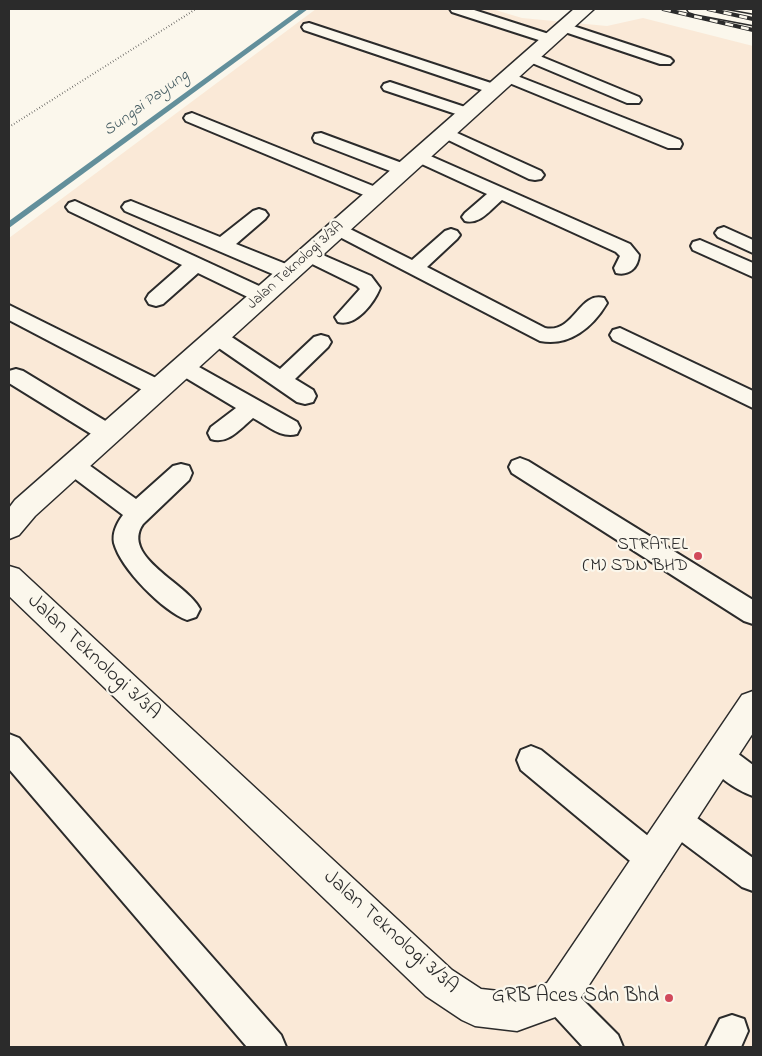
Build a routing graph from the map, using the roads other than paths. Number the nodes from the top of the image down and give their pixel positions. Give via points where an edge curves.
1 (456, 9) edge
2 (586, 9) edge
3 (695, 9) edge
4 (753, 20) edge
5 (310, 27) dead end
6 (557, 33) junction
7 (530, 57) junction
8 (665, 61) dead end
9 (501, 83) junction
10 (390, 87) dead end
11 (633, 100) dead end
12 (468, 113) junction
13 (192, 118) dead end
14 (446, 133) junction
15 (321, 138) dead end
16 (674, 144) dead end
17 (412, 163) junction
18 (535, 175) dead end
19 (499, 193) junction
20 (377, 194) junction
21 (75, 207) dead end
22 (131, 207) dead end
23 (259, 215) dead end
24 (471, 217) dead end
25 (338, 229) junction
26 (724, 233) dead end
27 (451, 236) dead end
28 (222, 245) junction
29 (700, 246) dead end
30 (753, 247) edge
31 (309, 255) junction
32 (196, 264) junction
33 (623, 268) dead end
34 (414, 269) junction
35 (753, 271) edge
36 (289, 273) junction
37 (263, 296) junction
38 (156, 299) dead end
39 (597, 303) dead end
40 (9, 312) edge
41 (345, 317) dead end
42 (620, 335) dead end
43 (217, 337) junction
44 (321, 342) dead end
45 (183, 367) junction
46 (16, 376) dead end
47 (281, 380) junction
48 (159, 389) junction
49 (305, 396) dead end
50 (753, 400) edge
51 (252, 407) junction
52 (289, 428) dead end
53 (218, 433) dead end
54 (108, 434) junction
55 (74, 466) junction
56 (520, 467) dead end
57 (180, 473) dead end
58 (138, 513) junction
59 (9, 527) edge
60 (9, 578) edge
61 (187, 610) dead end
62 (753, 613) edge
63 (753, 706) edge
64 (9, 748) edge
65 (720, 756) junction
66 (530, 760) dead end
67 (753, 782) edge
68 (677, 821) junction
69 (652, 859) junction
70 (753, 876) edge
71 (559, 998) junction
72 (269, 1047) edge
73 (606, 1047) edge

1 - 6 lane
2 - 6 street, Jalan Teknologi 3/3A
3 - 4 street
5 - 9 lane
6 - 7 street, Jalan Teknologi 3/3A
6 - 8 lane
7 - 9 street, Jalan Teknologi 3/3A
7 - 11 lane
9 - 12 street, Jalan Teknologi 3/3A
9 - 16 lane
10 - 12 lane
12 - 14 street, Jalan Teknologi 3/3A
13 - 20 lane
14 - 17 street, Jalan Teknologi 3/3A
14 - 18 lane
15 - 17 lane
17 - 19 lane
17 - 20 street, Jalan Teknologi 3/3A
19 - 24 lane
19 - 33 lane via 623,248 630,255
20 - 25 street, Jalan Teknologi 3/3A
21 - 32 lane
22 - 28 lane
23 - 28 lane
25 - 31 street, Jalan Teknologi 3/3A
25 - 34 lane
26 - 30 lane
27 - 34 lane
28 - 36 lane
29 - 35 lane
31 - 36 street, Jalan Teknologi 3/3A
31 - 41 lane via 370,288 367,296
32 - 37 lane
32 - 38 lane
34 - 39 lane via 550,337 569,332
36 - 37 street, Jalan Teknologi 3/3A
37 - 43 street, Jalan Teknologi 3/3A
40 - 48 lane
42 - 50 lane
43 - 45 street, Jalan Teknologi 3/3A
43 - 47 lane
44 - 47 lane
45 - 48 street, Jalan Teknologi 3/3A
45 - 51 lane
46 - 54 lane
47 - 49 lane
48 - 54 street, Jalan Teknologi 3/3A
51 - 52 lane
51 - 53 lane
54 - 55 street, Jalan Teknologi 3/3A
55 - 58 lane
55 - 59 street, Jalan Teknologi 3/3A via 24,508
56 - 62 lane
57 - 58 lane
58 - 61 lane via 126,530 130,556
60 - 71 street, Jalan Teknologi 3/3A via 439,983 475,1007 517,1012
63 - 65 street
64 - 72 lane
65 - 67 lane
65 - 68 street
66 - 69 lane
68 - 69 street
68 - 70 lane
69 - 71 street
71 - 73 lane

